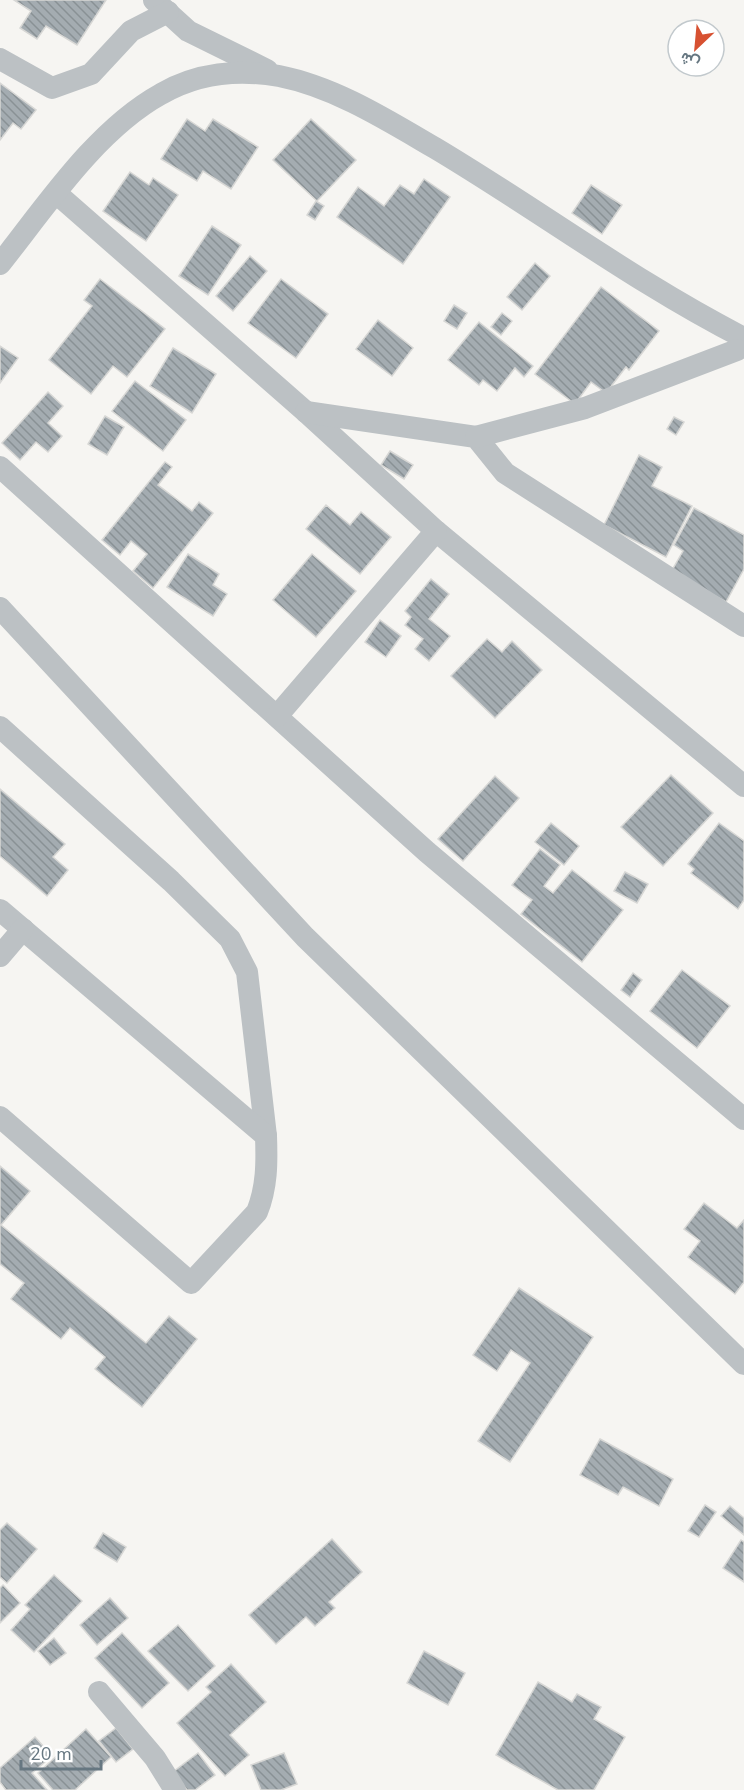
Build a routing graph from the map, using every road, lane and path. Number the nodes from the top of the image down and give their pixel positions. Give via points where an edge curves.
1 (161, 6) edge
2 (0, 59) edge
3 (280, 76) junction
4 (56, 193) junction
5 (0, 264) edge
6 (742, 350) edge
7 (306, 412) junction
8 (476, 437) junction
9 (0, 466) edge
10 (436, 531) junction
11 (0, 608) edge
12 (744, 626) edge
13 (277, 716) junction
14 (0, 727) edge
15 (744, 786) edge
16 (0, 910) edge
17 (23, 929) junction
18 (0, 956) edge
19 (0, 1117) edge
20 (744, 1119) edge
21 (266, 1136) junction
22 (744, 1364) edge
23 (99, 1692) dead end
24 (175, 1790) edge

1 - 2 street via 91,74 52,88
1 - 3 street via 188,31
3 - 4 street via 239,72 202,76 162,93 131,114
3 - 6 street via 320,88 380,116 469,168 688,309
4 - 5 street
4 - 7 street
6 - 8 street via 585,408
7 - 8 street
7 - 10 street
8 - 12 street via 505,473
9 - 13 street
10 - 13 street
10 - 15 street
11 - 22 street via 305,937
13 - 20 street via 427,852
14 - 21 street via 230,939 247,972
16 - 17 street
17 - 18 street
17 - 21 street
19 - 21 street via 191,1283 257,1212 267,1172
23 - 24 street via 155,1758

